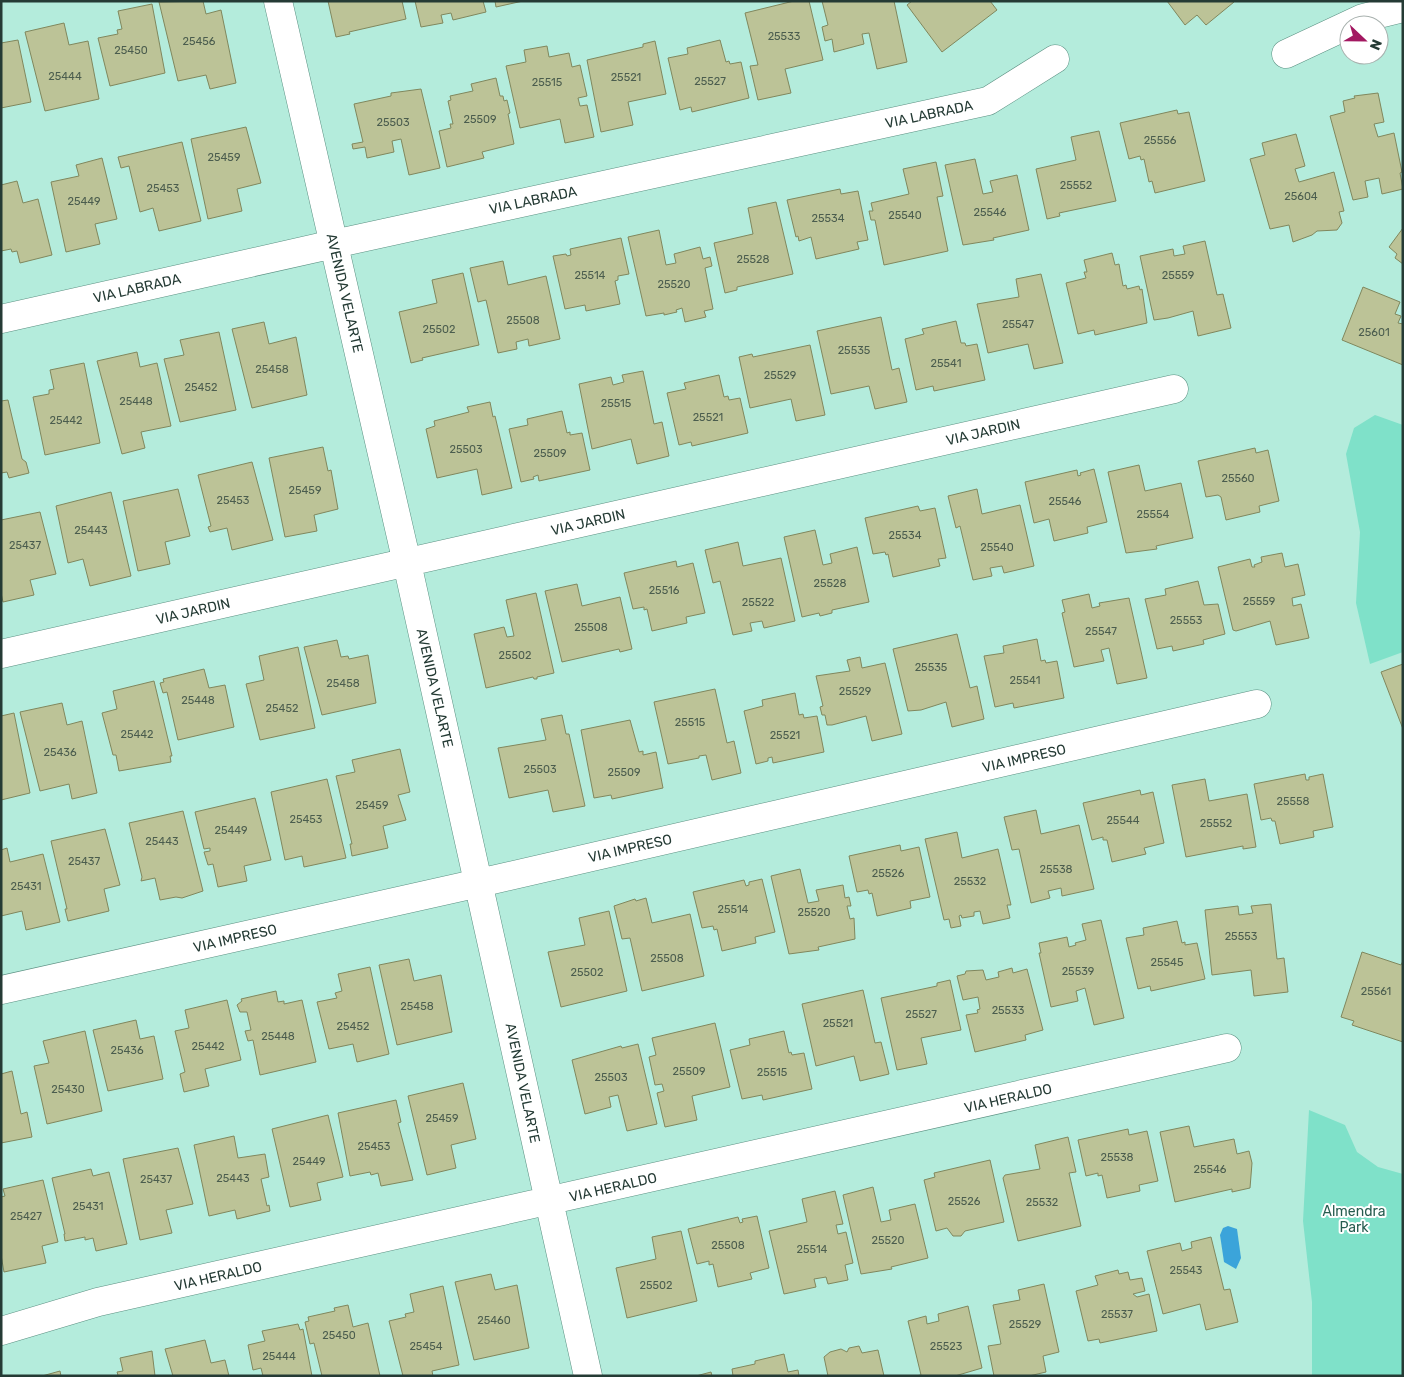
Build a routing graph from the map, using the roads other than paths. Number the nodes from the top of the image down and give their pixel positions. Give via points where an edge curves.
1 (278, 1) edge
2 (1403, 8) edge
3 (1286, 54) dead end
4 (1055, 60) dead end
5 (334, 244) junction
6 (1, 319) edge
7 (1174, 389) dead end
8 (407, 564) junction
9 (1, 654) edge
10 (1257, 704) dead end
11 (479, 883) junction
12 (1, 990) edge
13 (1227, 1048) dead end
14 (549, 1202) junction
15 (1, 1331) edge
16 (588, 1376) edge

1 - 5 street, AVENIDA VELARTE
2 - 3 street via 1363,18
4 - 5 street, VIA LABRADA via 988,101
5 - 6 street, VIA LABRADA
5 - 8 street, AVENIDA VELARTE
7 - 8 street, VIA JARDIN
8 - 9 street, VIA JARDIN
8 - 11 street, AVENIDA VELARTE
10 - 11 street, VIA IMPRESO
11 - 12 street, VIA IMPRESO
11 - 14 street, AVENIDA VELARTE
13 - 14 street, VIA HERALDO
14 - 15 street, VIA HERALDO via 98,1302
14 - 16 street, AVENIDA VELARTE

